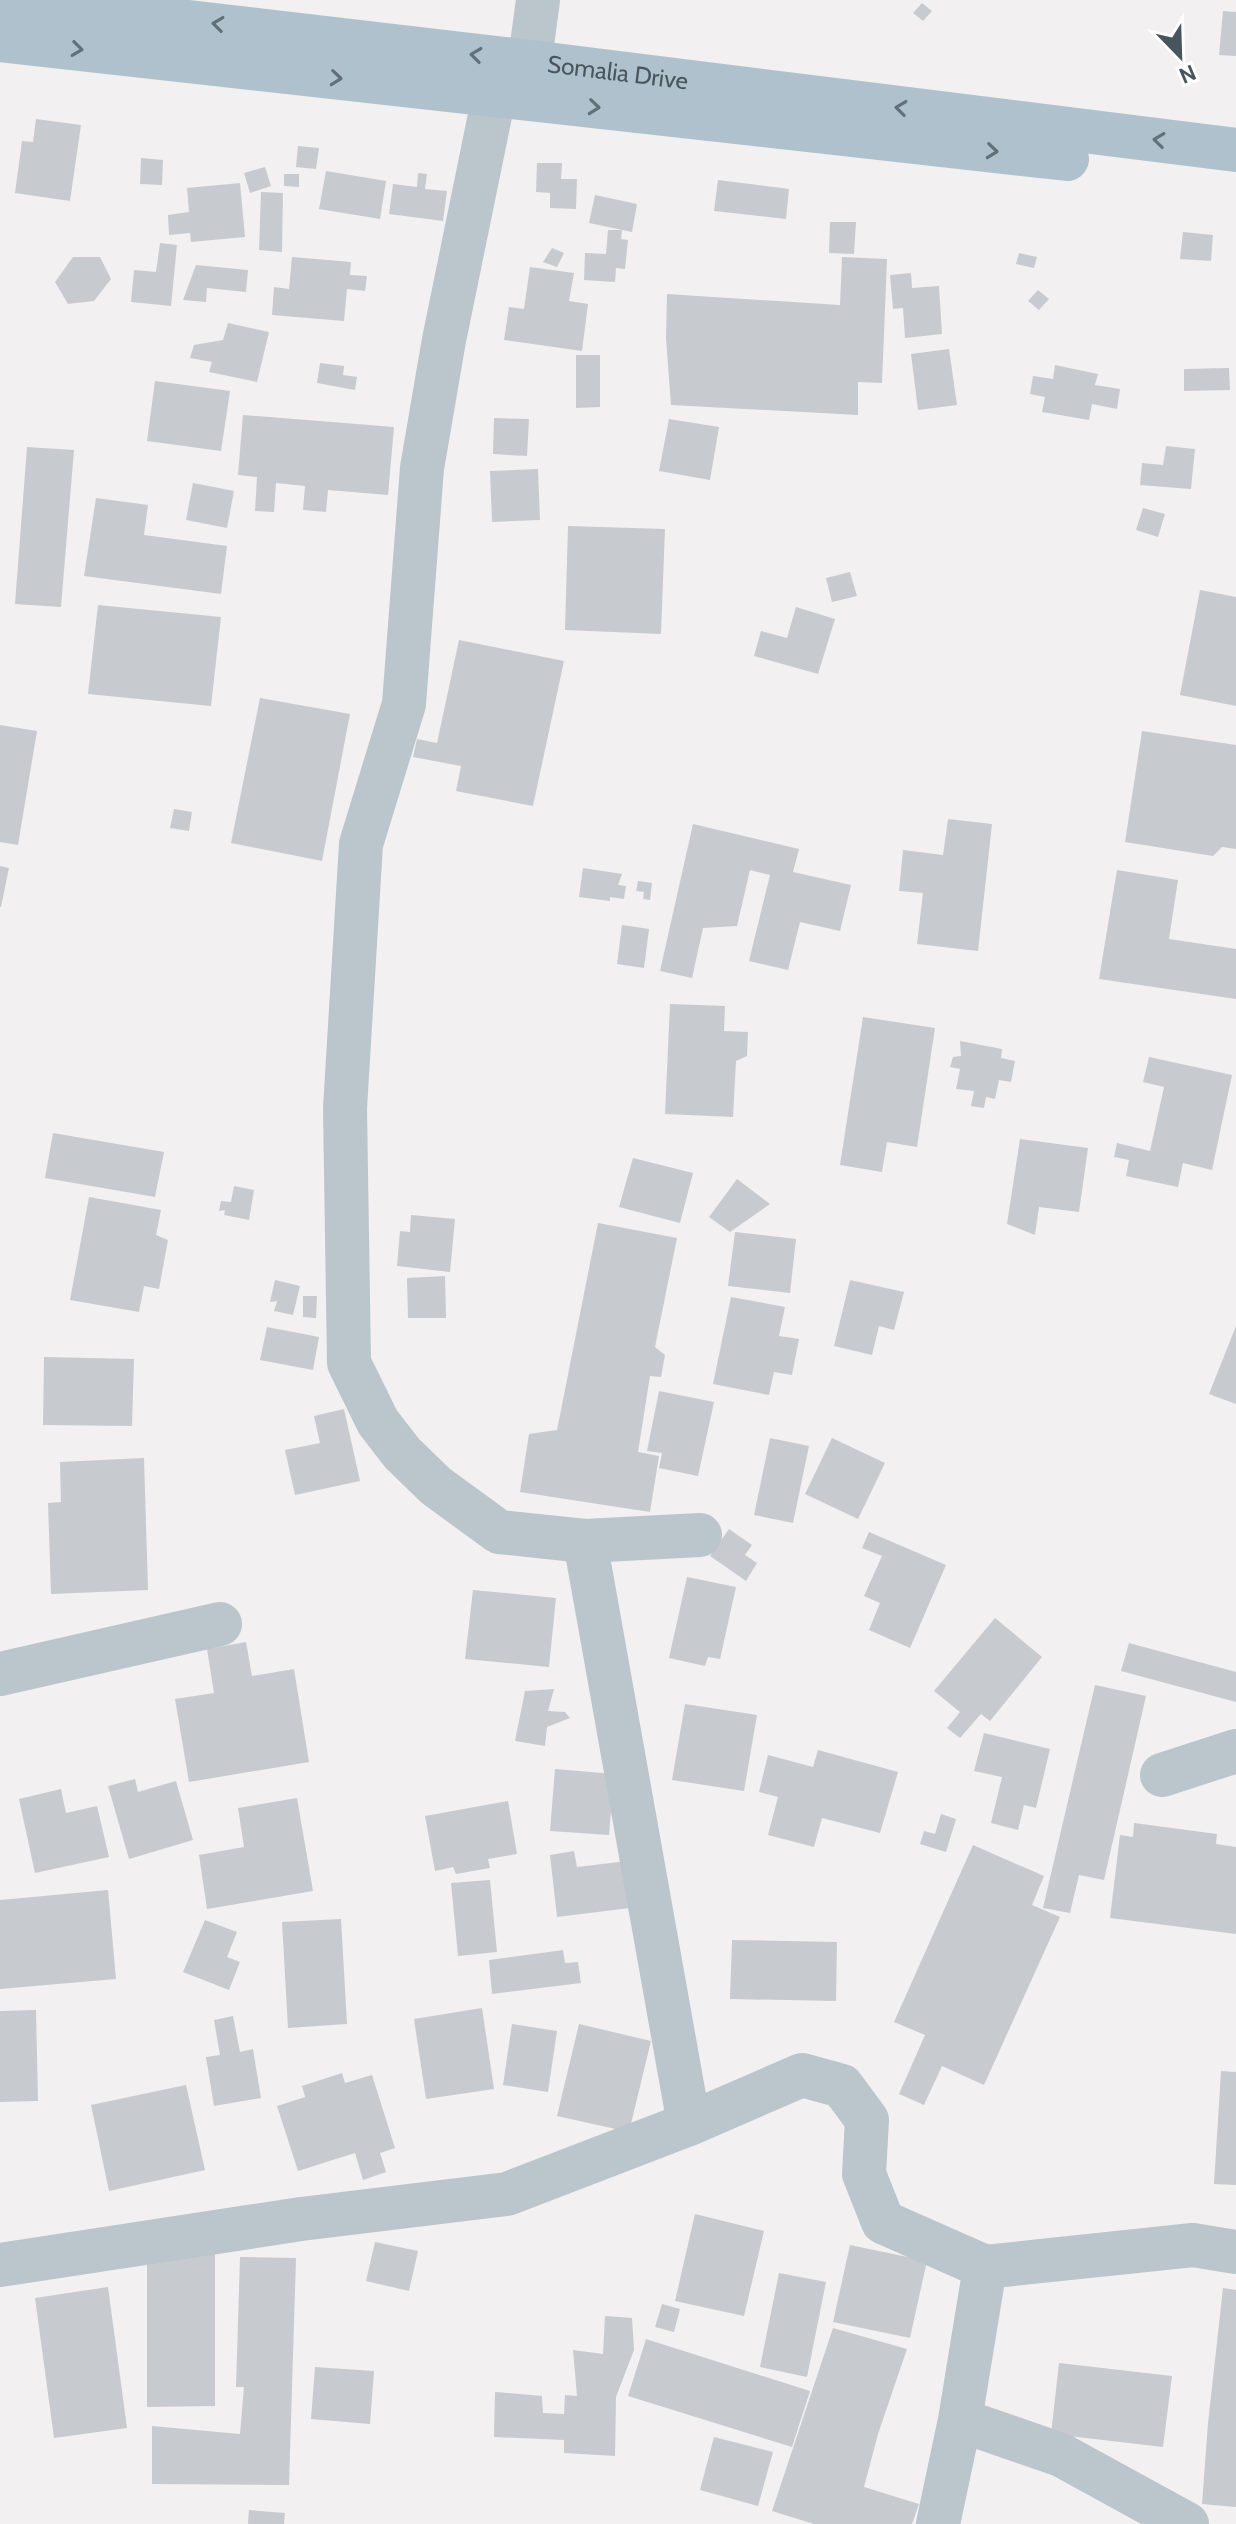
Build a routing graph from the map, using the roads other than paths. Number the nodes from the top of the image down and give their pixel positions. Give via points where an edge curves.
1 (0, 0) edge
2 (538, 0) edge
3 (165, 9) edge
4 (0, 40) edge
5 (516, 86) junction
6 (1236, 150) edge
7 (1236, 177) edge
8 (700, 1535) dead end
9 (585, 1541) junction
10 (220, 1624) dead end
11 (1, 1665) edge
12 (1236, 1751) edge
13 (1162, 1775) dead end
14 (689, 2124) junction
15 (1236, 2252) edge
16 (0, 2265) edge
17 (985, 2267) junction
18 (960, 2420) junction
19 (938, 2524) edge
20 (1187, 2524) edge

1 - 3 main road, Somalia Drive
2 - 5 street
5 -> 3 main road, Somalia Drive
4 -> 5 main road, Somalia Drive
6 -> 5 main road, Somalia Drive
5 -> 7 main road, Somalia Drive
5 - 9 street via 444,340 422,468 404,704 361,844 345,1108 349,1363 378,1422 436,1486 499,1532
8 - 9 street
9 - 14 street
10 - 11 street
12 - 13 street
14 - 16 street via 507,2194
14 - 17 street via 802,2075 842,2086 867,2120 864,2174 883,2222
15 - 17 street via 1193,2245
17 - 18 street
18 - 19 street
18 - 20 street via 1061,2455

